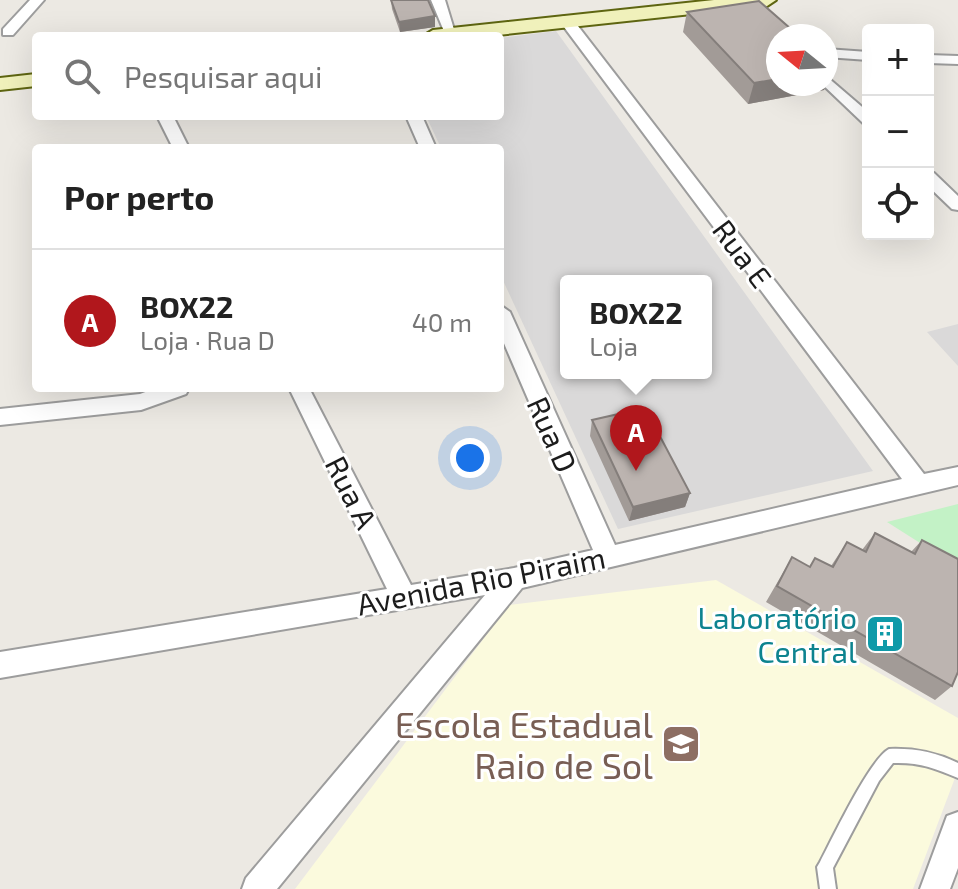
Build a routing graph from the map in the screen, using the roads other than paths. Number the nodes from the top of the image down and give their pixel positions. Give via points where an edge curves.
1 (37, 0) edge
2 (438, 0) edge
3 (758, 5) edge
4 (566, 20) junction
5 (8, 32) dead end
6 (442, 32) edge
7 (467, 32) edge
8 (838, 54) edge
9 (862, 56) edge
10 (934, 59) edge
11 (958, 60) edge
12 (32, 80) edge
13 (0, 84) edge
14 (838, 91) edge
15 (862, 114) edge
16 (167, 120) edge
17 (416, 120) edge
18 (179, 144) edge
19 (426, 144) edge
20 (934, 183) edge
21 (958, 205) edge
22 (504, 321) edge
23 (168, 392) edge
24 (301, 392) edge
25 (0, 417) edge
26 (958, 476) edge
27 (920, 486) junction
28 (607, 555) junction
29 (514, 579) junction
30 (404, 597) junction
31 (0, 665) edge
32 (958, 771) edge
33 (958, 827) edge
34 (257, 889) edge
35 (828, 889) edge
36 (935, 889) edge

1 - 5 street
2 - 6 street
3 - 4 main road
4 - 7 main road
4 - 27 street, Rua E
8 - 9 street
10 - 11 street
12 - 13 main road
14 - 15 street
16 - 18 street
17 - 19 street
20 - 21 street
22 - 28 street, Rua D
23 - 25 street via 141,402
24 - 30 street, Rua A
26 - 27 street, Avenida Rio Piraim
27 - 28 street, Avenida Rio Piraim
28 - 29 street, Avenida Rio Piraim
29 - 30 street, Avenida Rio Piraim
29 - 34 street
30 - 31 street, Avenida Rio Piraim
32 - 35 lane via 937,759 889,756 825,867
33 - 36 street

